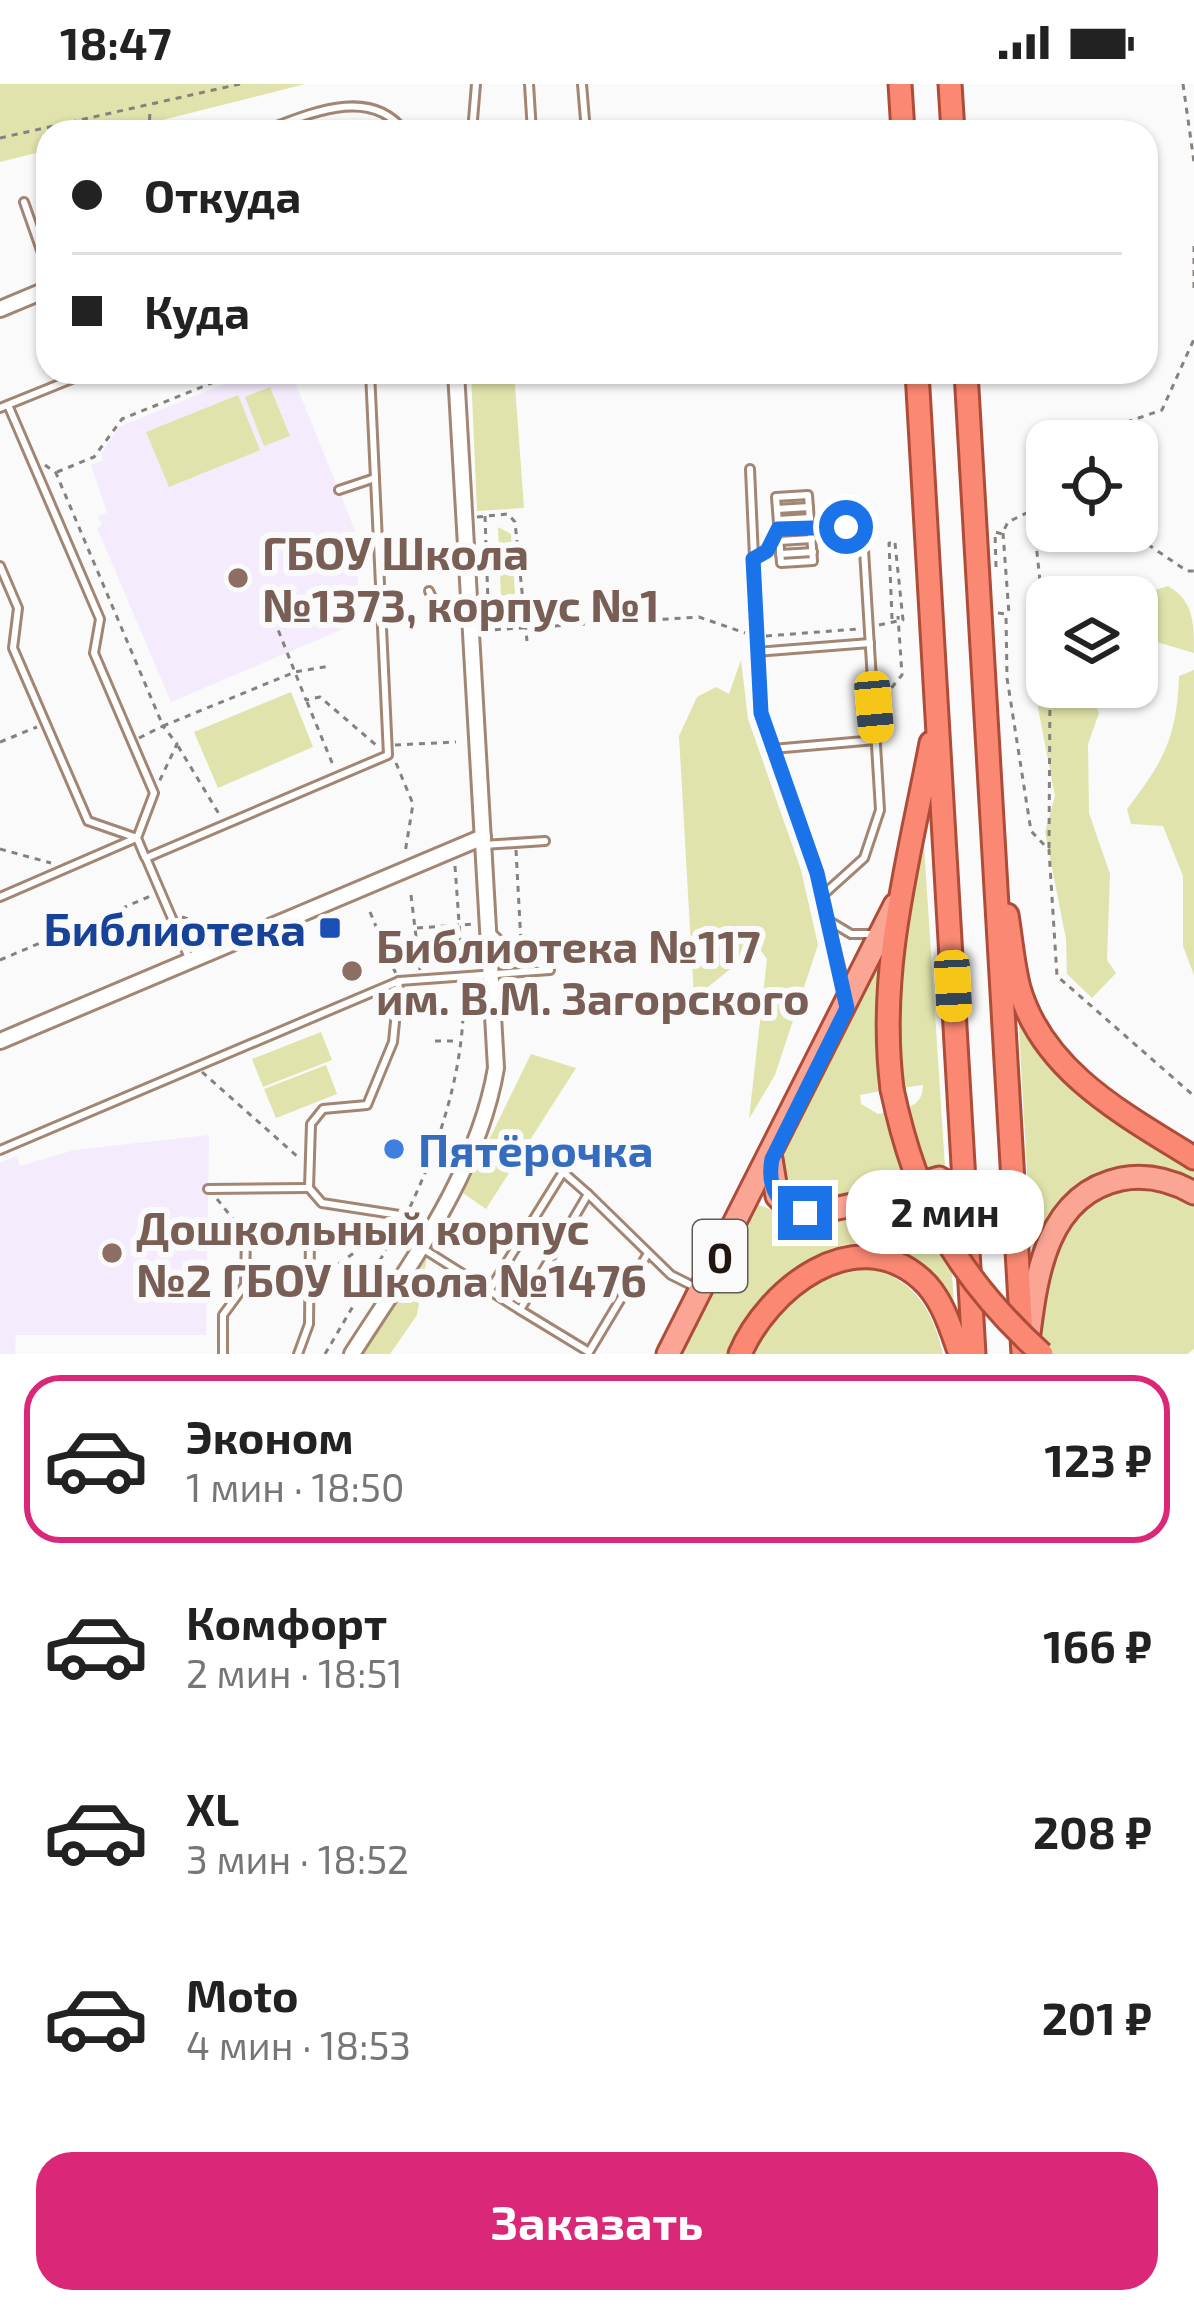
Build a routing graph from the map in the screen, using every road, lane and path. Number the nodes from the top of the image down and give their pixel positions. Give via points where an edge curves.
1 (239, 84) edge
2 (476, 84) edge
3 (529, 84) edge
4 (582, 84) edge
5 (900, 84) edge
6 (950, 84) edge
7 (1183, 84) edge
8 (151, 107) junction
9 (88, 120) edge
10 (150, 120) edge
11 (300, 120) edge
12 (396, 120) edge
13 (473, 120) edge
14 (531, 120) edge
15 (585, 120) edge
16 (902, 120) edge
17 (952, 120) edge
18 (36, 131) edge
19 (0, 138) edge
20 (1194, 162) edge
21 (24, 202) dead end
22 (36, 236) edge
23 (1194, 246) edge
24 (36, 294) edge
25 (1194, 294) edge
26 (0, 309) edge
27 (1194, 339) edge
28 (60, 384) edge
29 (209, 384) edge
30 (371, 384) edge
31 (457, 384) edge
32 (918, 384) edge
33 (967, 384) edge
34 (4, 407) edge
35 (1133, 420) edge
36 (29, 454) junction
37 (750, 470) dead end
38 (56, 473) junction
39 (375, 478) junction
40 (339, 490) dead end
41 (1026, 516) edge
42 (811, 529) junction
43 (778, 531) junction
44 (1001, 534) junction
45 (889, 544) junction
46 (865, 545) junction
47 (1158, 552) edge
48 (753, 559) junction
49 (0, 566) edge
50 (1194, 571) edge
51 (986, 573) junction
52 (429, 592) dead end
53 (997, 593) dead end
54 (265, 598) dead end
55 (466, 606) junction
56 (1006, 614) junction
57 (896, 620) junction
58 (869, 627) junction
59 (526, 628) junction
60 (756, 637) junction
61 (527, 640) dead end
62 (870, 644) junction
63 (757, 652) junction
64 (331, 666) dead end
65 (295, 672) junction
66 (306, 700) junction
67 (874, 707) junction
68 (938, 707) junction
69 (1050, 708) edge
70 (46, 723) junction
71 (163, 725) junction
72 (877, 740) junction
73 (0, 742) edge
74 (132, 742) junction
75 (456, 742) dead end
76 (177, 744) junction
77 (387, 745) junction
78 (772, 749) junction
79 (388, 755) junction
80 (337, 777) junction
81 (154, 794) junction
82 (987, 796) junction
83 (224, 825) junction
84 (137, 838) junction
85 (483, 841) junction
86 (545, 841) dead end
87 (515, 842) junction
88 (0, 850) edge
89 (454, 850) junction
90 (1049, 850) junction
91 (405, 853) dead end
92 (146, 858) junction
93 (69, 867) junction
94 (160, 892) junction
95 (411, 895) dead end
96 (823, 896) junction
97 (0, 897) edge
98 (897, 902) junction
99 (370, 912) dead end
100 (170, 914) junction
101 (829, 919) junction
102 (888, 924) junction
103 (214, 926) dead end
104 (490, 932) junction
105 (520, 943) dead end
106 (0, 960) edge
107 (190, 961) junction
108 (493, 976) junction
109 (462, 978) junction
110 (420, 980) junction
111 (399, 982) junction
112 (847, 1008) junction
113 (0, 1040) edge
114 (435, 1041) dead end
115 (458, 1041) junction
116 (196, 1067) junction
117 (1194, 1096) edge
118 (0, 1150) edge
119 (1194, 1158) edge
120 (772, 1159) junction
121 (310, 1167) junction
122 (309, 1188) junction
123 (208, 1189) joint
124 (1194, 1193) edge
125 (588, 1195) junction
126 (406, 1216) junction
127 (967, 1220) junction
128 (246, 1235) junction
129 (419, 1246) junction
130 (648, 1253) junction
131 (309, 1286) junction
132 (702, 1291) junction
133 (489, 1292) junction
134 (520, 1310) junction
135 (223, 1354) edge
136 (298, 1354) edge
137 (325, 1354) edge
138 (352, 1354) edge
139 (668, 1354) edge
140 (740, 1354) edge
141 (960, 1354) edge
142 (974, 1354) edge
143 (1024, 1354) edge
144 (1042, 1354) edge

1 - 8 path
2 - 13 lane
3 - 14 lane
4 - 15 lane
5 - 16 highway
6 - 17 highway
7 - 20 path
8 - 9 path
8 - 10 path
11 - 12 lane via 351,104
18 - 19 path
21 - 22 lane
23 - 25 path
24 - 26 street
27 - 35 path via 1162,410
28 - 34 lane
29 - 38 path via 122,419 94,457
30 - 39 lane
31 - 55 street
32 - 68 highway
33 - 51 highway
34 - 36 lane
36 - 38 path
36 - 74 lane via 100,619 94,653
37 - 48 lane
38 - 71 path
39 - 40 lane
39 - 77 lane
41 - 44 path
42 - 43 lane
42 - 43 lane
42 - 43 lane via 809,507 777,509
42 - 43 lane via 813,552 780,554
42 - 46 lane via 854,527
43 - 48 lane
44 - 51 path via 994,532
44 - 56 path
45 - 46 path
45 - 57 path
45 - 57 path via 899,543 903,620
46 - 58 lane
47 - 50 path
48 - 60 lane
49 - 70 lane via 18,608 14,648
51 - 82 highway
52 - 55 lane via 436,606
53 - 56 path via 998,614
54 - 65 path
55 - 85 street
56 - 90 path via 1007,678 1031,832
57 - 58 path
57 - 67 path via 902,675
58 - 60 path
58 - 62 lane
59 - 59 path via 514,522 508,514 485,517 489,629
59 - 60 path via 699,617
59 - 61 path
60 - 63 lane
62 - 63 lane
62 - 67 lane
63 - 78 lane
64 - 65 path
65 - 66 path
65 - 71 path
66 - 79 path via 320,697
66 - 80 path
67 - 72 lane
68 - 98 highway, 0
68 - 127 highway
69 - 90 path
70 - 73 path
70 - 84 lane via 88,821
71 - 74 path
71 - 76 path
72 - 78 lane
72 - 96 lane via 877,828 858,865
74 - 81 lane
75 - 77 path
76 - 81 path
76 - 83 path
77 - 79 lane
78 - 96 lane
79 - 80 lane
79 - 91 path via 413,804
80 - 83 lane
81 - 84 lane
82 - 119 highway via 1019,988 1036,1030 1103,1100
82 - 143 highway
83 - 92 lane
84 - 92 lane
84 - 93 lane
85 - 87 lane
85 - 89 street
85 - 104 street
86 - 87 lane
87 - 105 path
88 - 93 path
89 - 107 street
89 - 109 path
90 - 117 path via 1058,976
92 - 94 lane
93 - 97 lane
94 - 100 lane
94 - 106 path
95 - 110 path
96 - 101 lane
98 - 102 main road, 0
98 - 144 highway, bridge via 886,1017 892,1089 913,1171 935,1225 993,1309
99 - 111 path
100 - 103 path
100 - 107 lane
101 - 102 lane via 859,936
101 - 112 lane
102 - 112 main road, 0
104 - 108 street
104 - 108 lane via 550,970
107 - 113 street
108 - 109 lane
108 - 129 street via 497,1044 486,1120
109 - 110 lane
109 - 115 path
110 - 111 lane
111 - 116 lane
111 - 121 lane via 393,1042 368,1105 322,1109 310,1124
112 - 120 main road, 0
114 - 115 path
115 - 126 path via 438,1148
116 - 118 lane
116 - 121 path
120 - 127 main road via 772,1185 796,1211 824,1211 939,1178 953,1186
120 - 132 main road, 0
121 - 122 lane
122 - 123 lane
122 - 126 lane via 322,1203
123 - 128 path
124 - 143 main road via 1131,1177 1067,1210 1036,1280
125 - 130 lane
125 - 133 lane via 563,1172
125 - 134 lane
126 - 131 path
126 - 137 path
127 - 142 highway
128 - 131 lane via 310,1235
128 - 135 lane via 245,1285 223,1316
129 - 133 lane
129 - 138 street
130 - 132 lane
130 - 134 lane via 589,1352
131 - 136 lane
132 - 139 main road, 0
133 - 134 lane
140 - 141 highway via 764,1308 788,1286 841,1261 868,1258 893,1261 922,1279

